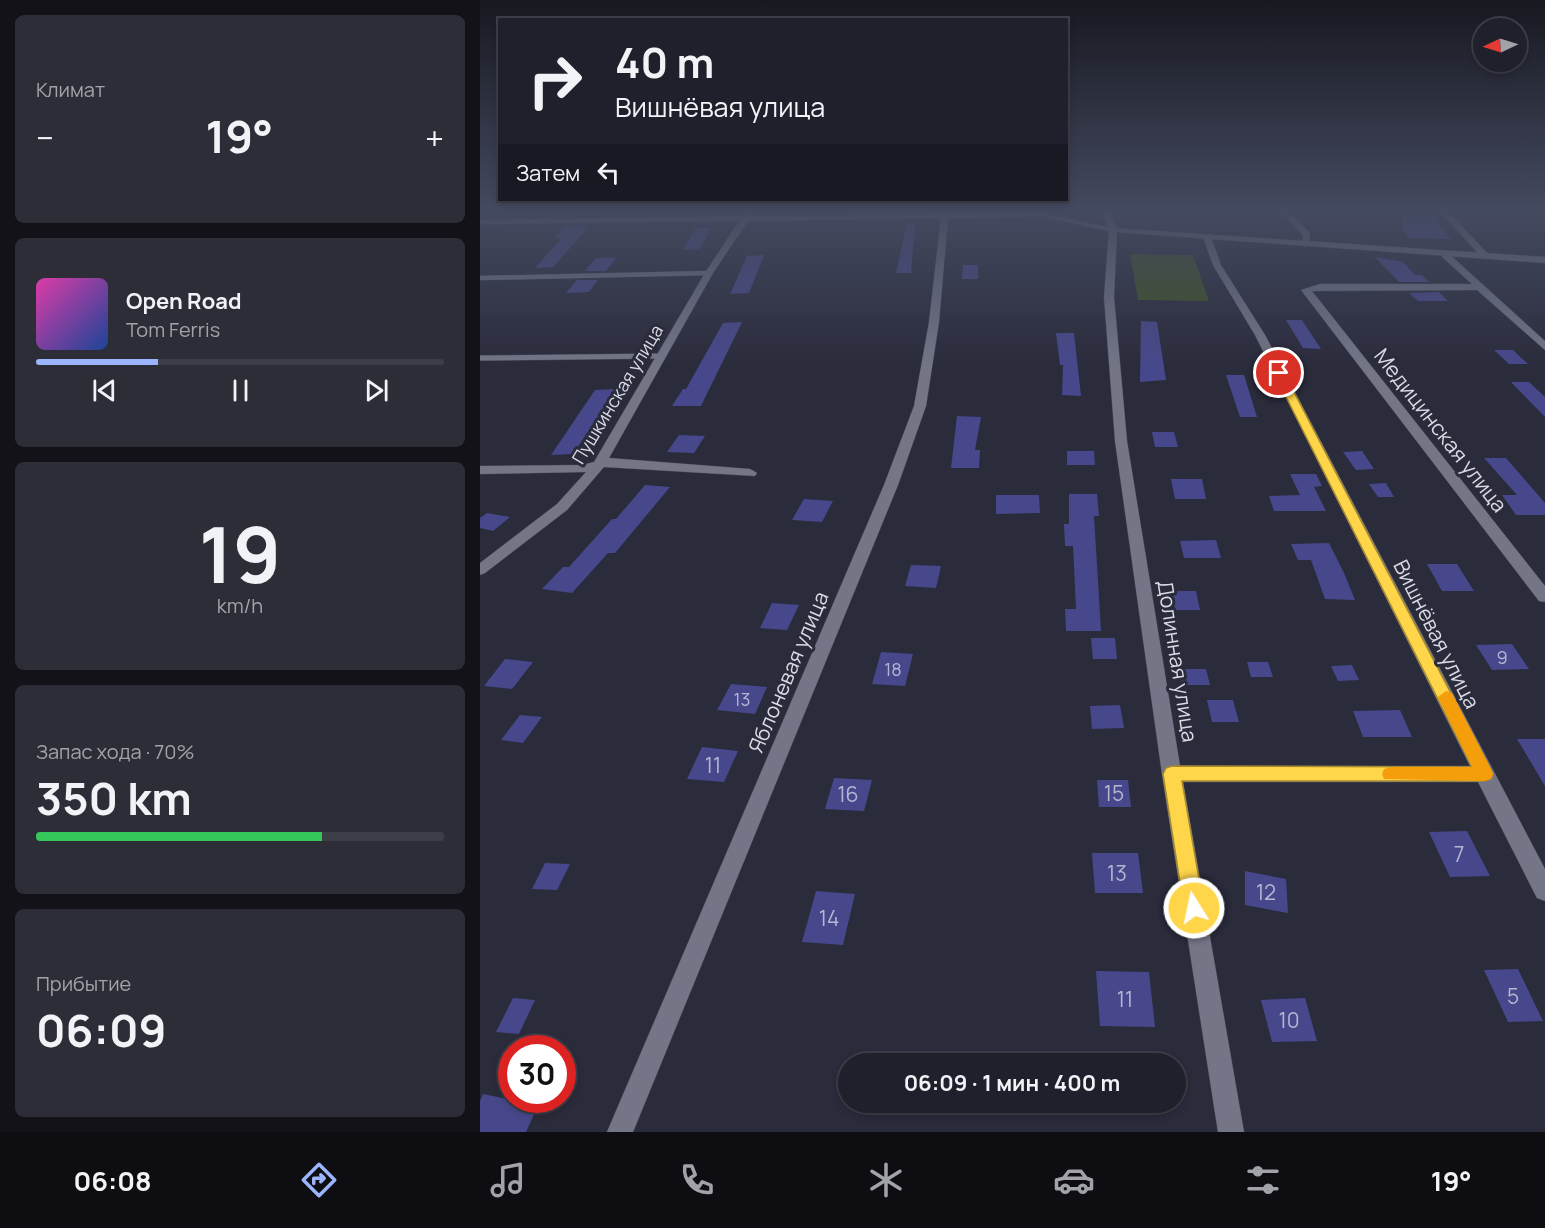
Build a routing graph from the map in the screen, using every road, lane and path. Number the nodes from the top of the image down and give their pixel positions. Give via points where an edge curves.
1 (716, 262) edge
2 (940, 262) edge
3 (1111, 262) edge
4 (1216, 262) edge
5 (1453, 262) edge
6 (709, 273) junction
7 (480, 278) edge
8 (1480, 287) junction
9 (1545, 347) edge
10 (662, 356) junction
11 (480, 358) edge
12 (599, 465) junction
13 (480, 470) edge
14 (750, 473) dead end
15 (480, 570) edge
16 (1545, 597) edge
17 (1172, 774) junction
18 (1484, 774) junction
19 (1545, 891) edge
20 (620, 1132) edge
21 (1231, 1132) edge

1 - 6 street, Пушкинская улица
2 - 20 street, Яблоневая улица via 920,406
3 - 17 street, Долинная улица via 1109,297 1121,441
4 - 18 street, Вишнёвая улица via 1260,335
5 - 8 street
6 - 7 lane
6 - 10 street, Пушкинская улица
8 - 9 street
8 - 16 street, Медицинская улица via 1308,288 1306,293 1383,386
10 - 11 lane
10 - 12 street, Пушкинская улица
12 - 13 street via 582,470
12 - 14 street via 609,462
12 - 15 street, Пушкинская улица via 562,507
17 - 18 street
17 - 21 street, Долинная улица
18 - 19 street, Вишнёвая улица

